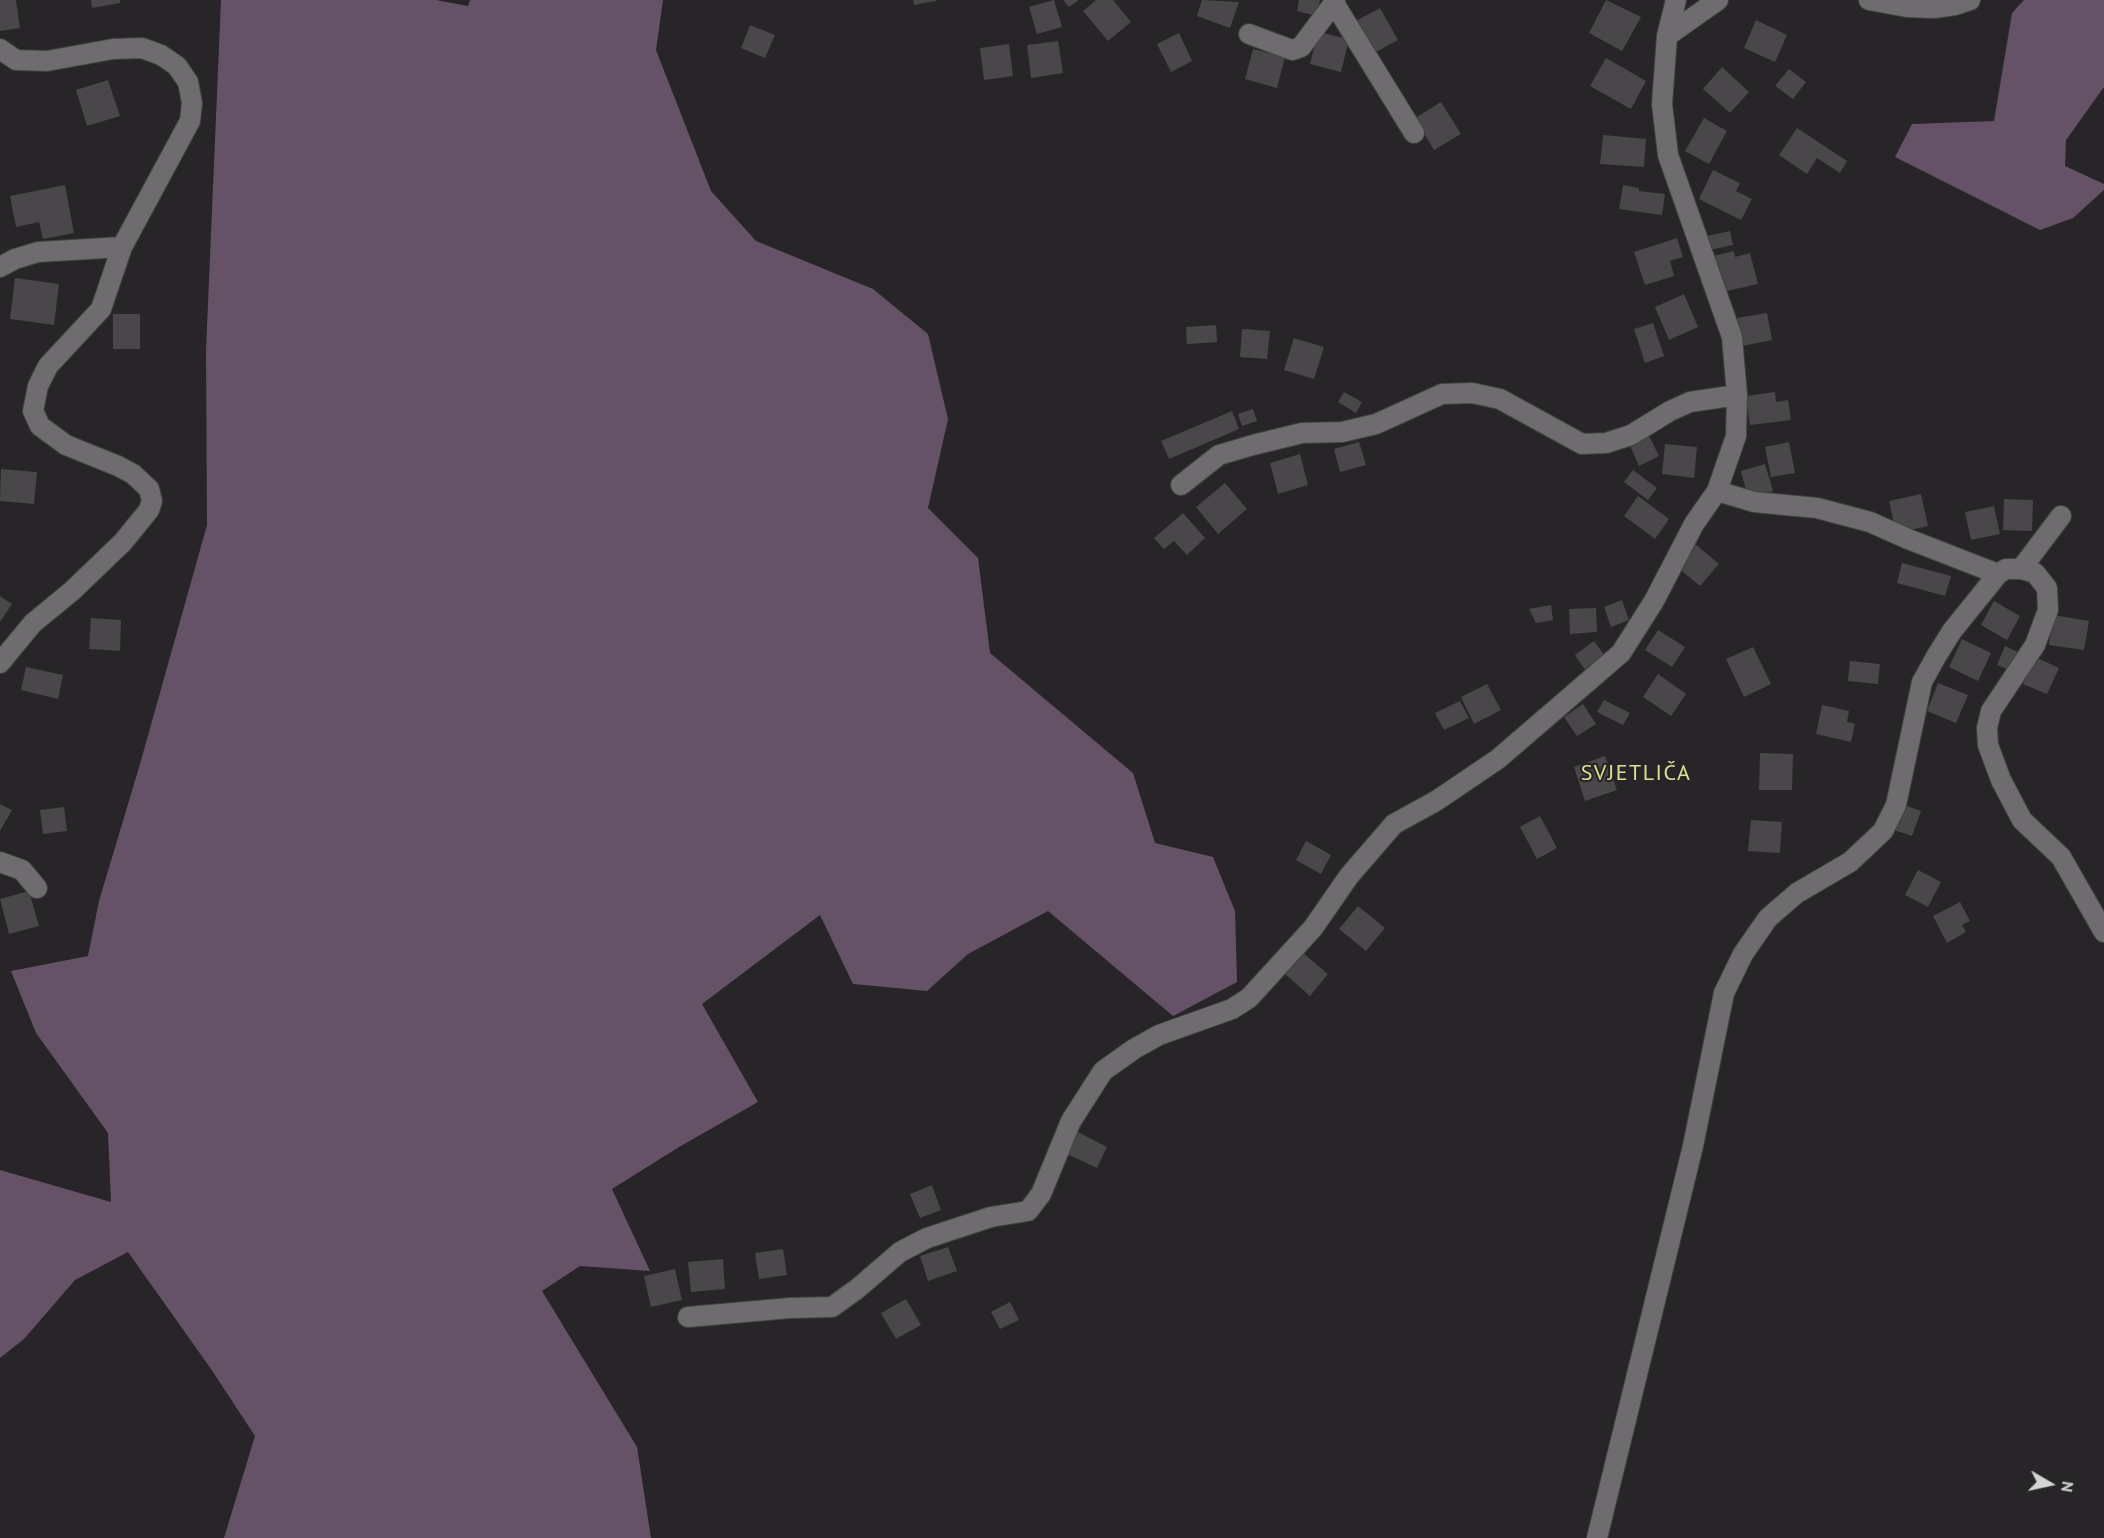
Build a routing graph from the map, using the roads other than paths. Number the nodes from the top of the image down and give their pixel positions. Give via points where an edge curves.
1 (1676, 0) edge
2 (1718, 0) edge
3 (1869, 0) edge
4 (1970, 0) edge
5 (1335, 2) edge
6 (1249, 34) dead end
7 (1667, 36) junction
8 (0, 48) edge
9 (1414, 133) dead end
10 (123, 247) junction
11 (0, 267) edge
12 (1737, 394) junction
13 (1181, 485) dead end
14 (1717, 491) junction
15 (2061, 516) dead end
16 (2021, 569) junction
17 (1998, 573) junction
18 (0, 663) edge
19 (0, 862) edge
20 (37, 888) dead end
21 (2104, 932) edge
22 (688, 1317) dead end
23 (1597, 1538) edge

1 - 7 street
2 - 7 street
3 - 4 street via 1934,8
5 - 6 street via 1301,47 1292,50
5 - 9 street
7 - 12 street via 1662,104 1668,155 1732,337
8 - 10 street via 16,60 47,61 142,48 177,66 188,82 190,121
10 - 11 street via 38,252
10 - 18 street via 100,309 48,366 38,386 33,411 40,426 66,445 133,474 149,489 152,501 123,542 33,622
12 - 13 street via 1690,402 1631,435 1606,443 1582,444 1500,399 1472,393 1442,394 1376,424 1342,432 1302,434 1219,455
12 - 14 street via 1737,436
14 - 17 street via 1754,502 1817,508 1870,522
14 - 22 street via 1621,653 1498,759 1394,824 1349,876 1313,928 1249,998 1232,1009 1159,1035 1103,1071 1071,1120 1041,1194 1028,1211 991,1217 927,1238 900,1252 832,1307
15 - 16 street
16 - 17 street via 2006,568
16 - 21 street via 2035,573 2047,588 2048,610 2035,645 1991,711 1988,745 2022,820 2061,857
17 - 23 street via 1952,631 1922,682 1896,805 1883,831 1850,862 1797,893 1768,918 1743,954 1724,993 1694,1146
19 - 20 street via 22,870

